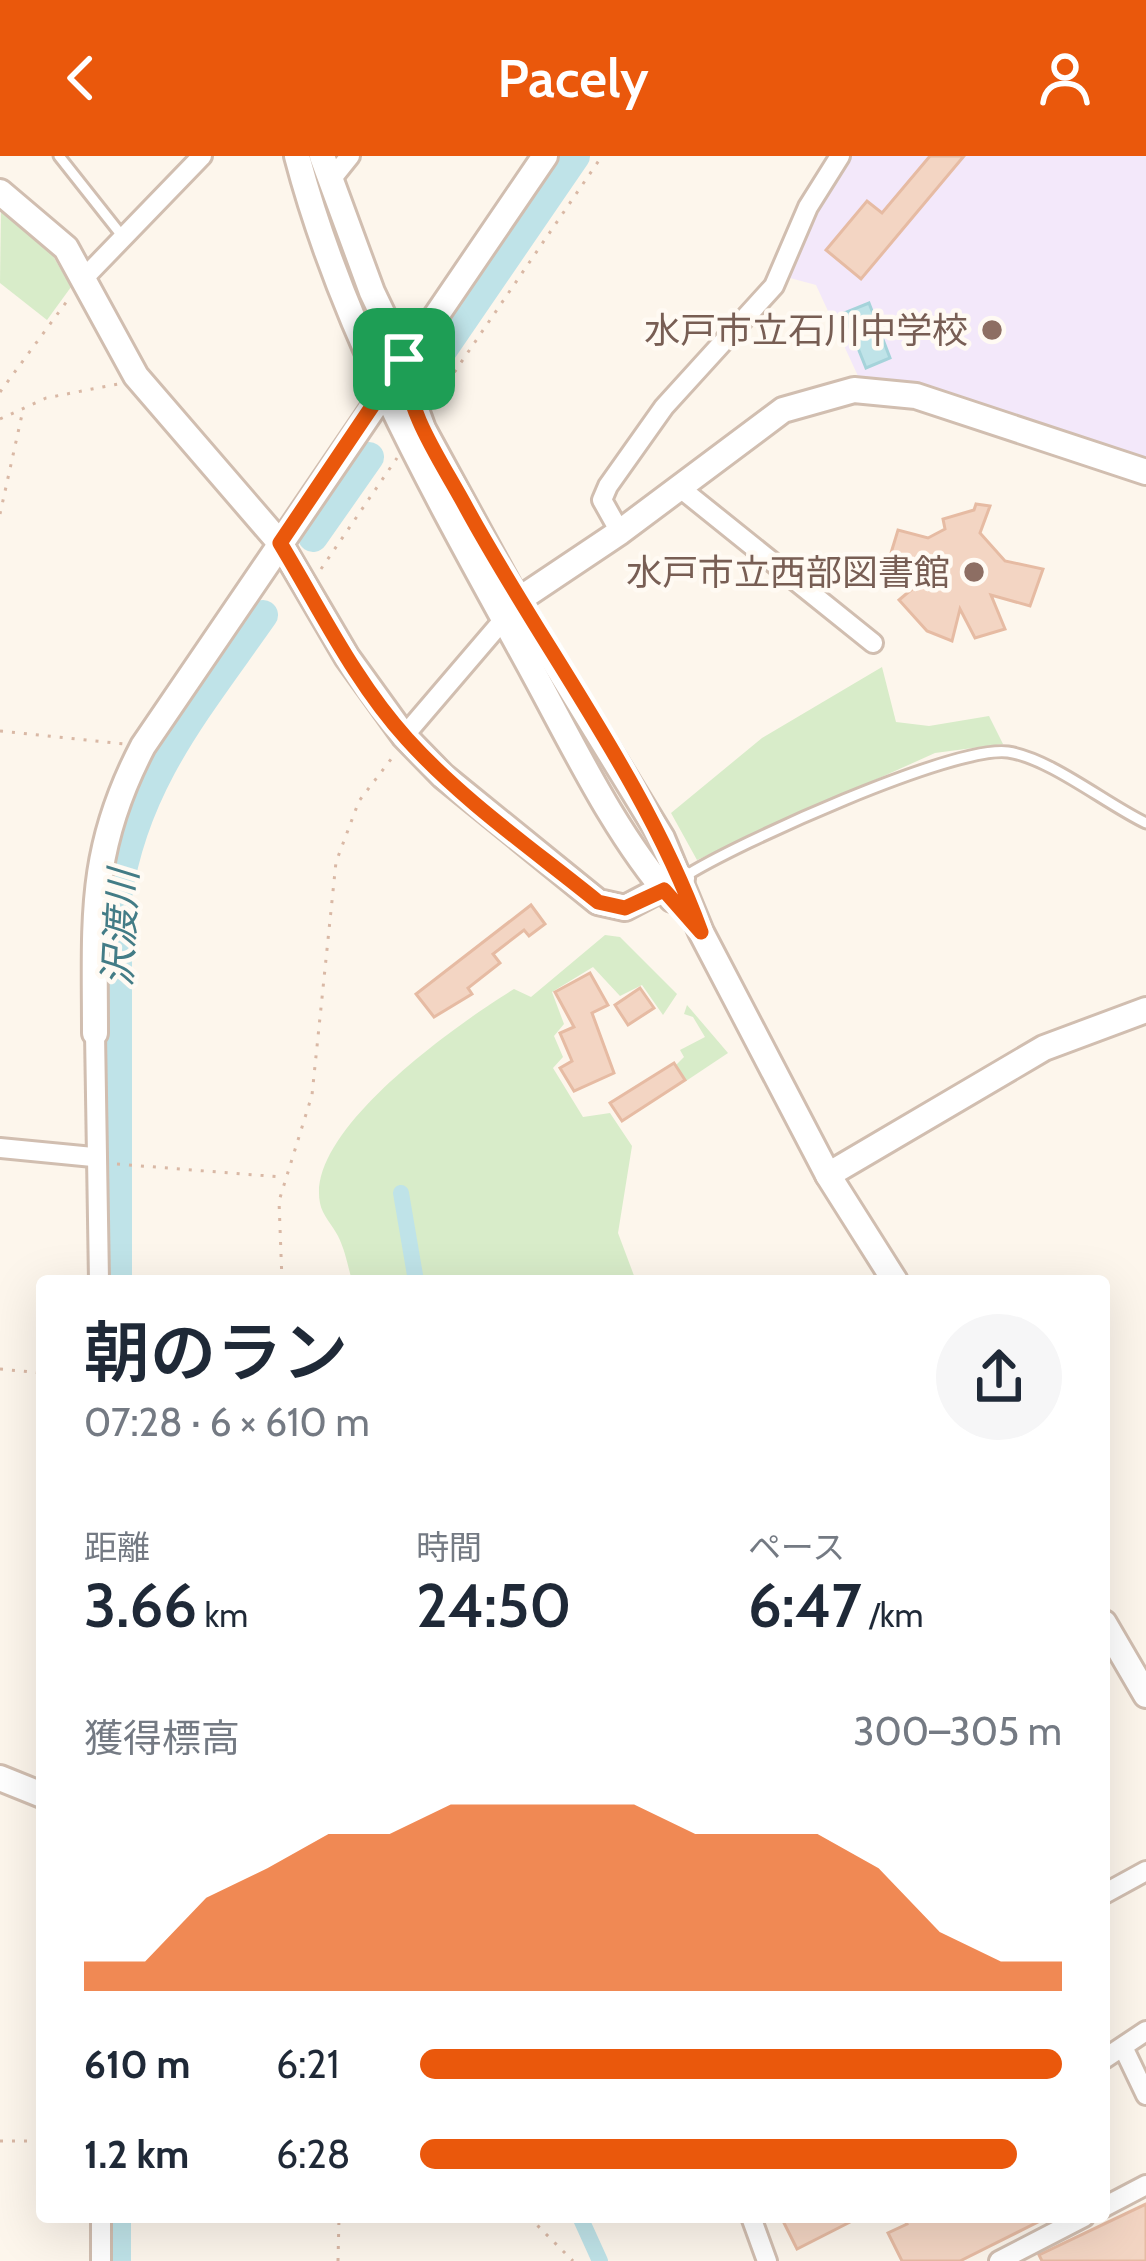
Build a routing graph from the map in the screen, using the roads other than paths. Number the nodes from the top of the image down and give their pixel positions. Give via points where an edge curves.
1 (59, 156) edge
2 (202, 156) edge
3 (297, 156) edge
4 (322, 156) edge
5 (350, 156) edge
6 (545, 156) edge
7 (840, 156) edge
8 (330, 182) junction
9 (0, 191) edge
10 (123, 237) junction
11 (86, 277) junction
12 (404, 359) junction
13 (384, 388) junction
14 (1146, 472) edge
15 (679, 487) junction
16 (620, 532) junction
17 (280, 543) junction
18 (510, 610) junction
19 (873, 643) dead end
20 (406, 738) junction
21 (1146, 823) edge
22 (673, 884) junction
23 (1146, 1010) edge
24 (95, 1033) joint
25 (0, 1148) edge
26 (102, 1160) junction
27 (828, 1175) junction
28 (99, 1275) edge
29 (891, 1275) edge
30 (1110, 1633) edge
31 (1146, 1695) edge
32 (0, 1778) edge
33 (36, 1793) edge
34 (1146, 1871) edge
35 (1110, 1891) edge
36 (1146, 2031) edge
37 (1123, 2048) junction
38 (1110, 2056) edge
39 (1146, 2095) edge
40 (1146, 2185) edge
41 (1110, 2204) edge
42 (101, 2223) edge
43 (753, 2223) edge
44 (1072, 2223) edge
45 (101, 2261) edge
46 (767, 2261) edge
47 (999, 2261) edge

1 - 10 lane
2 - 10 street
3 - 13 street
4 - 8 street
5 - 8 street
6 - 12 street
7 - 16 street via 774,286 664,407 608,486 602,500
8 - 12 street
9 - 11 street via 51,232
10 - 11 street
11 - 17 street via 136,376
12 - 13 street
12 - 18 street via 414,410
13 - 17 street
13 - 18 street
14 - 15 street via 916,396 854,390 783,410
15 - 16 street
15 - 19 street
16 - 18 street
17 - 20 street
17 - 24 street via 118,795 99,860
18 - 20 street
18 - 22 street
20 - 22 street via 598,902 625,908
21 - 22 lane via 1028,758 982,753 910,776
22 - 27 street
23 - 27 street via 1044,1048
24 - 26 street
25 - 26 street
26 - 28 street
27 - 29 street
30 - 31 street
32 - 33 street
34 - 35 street
36 - 37 street
37 - 38 street
37 - 39 street
40 - 41 street
42 - 45 street
43 - 46 street
44 - 47 street

